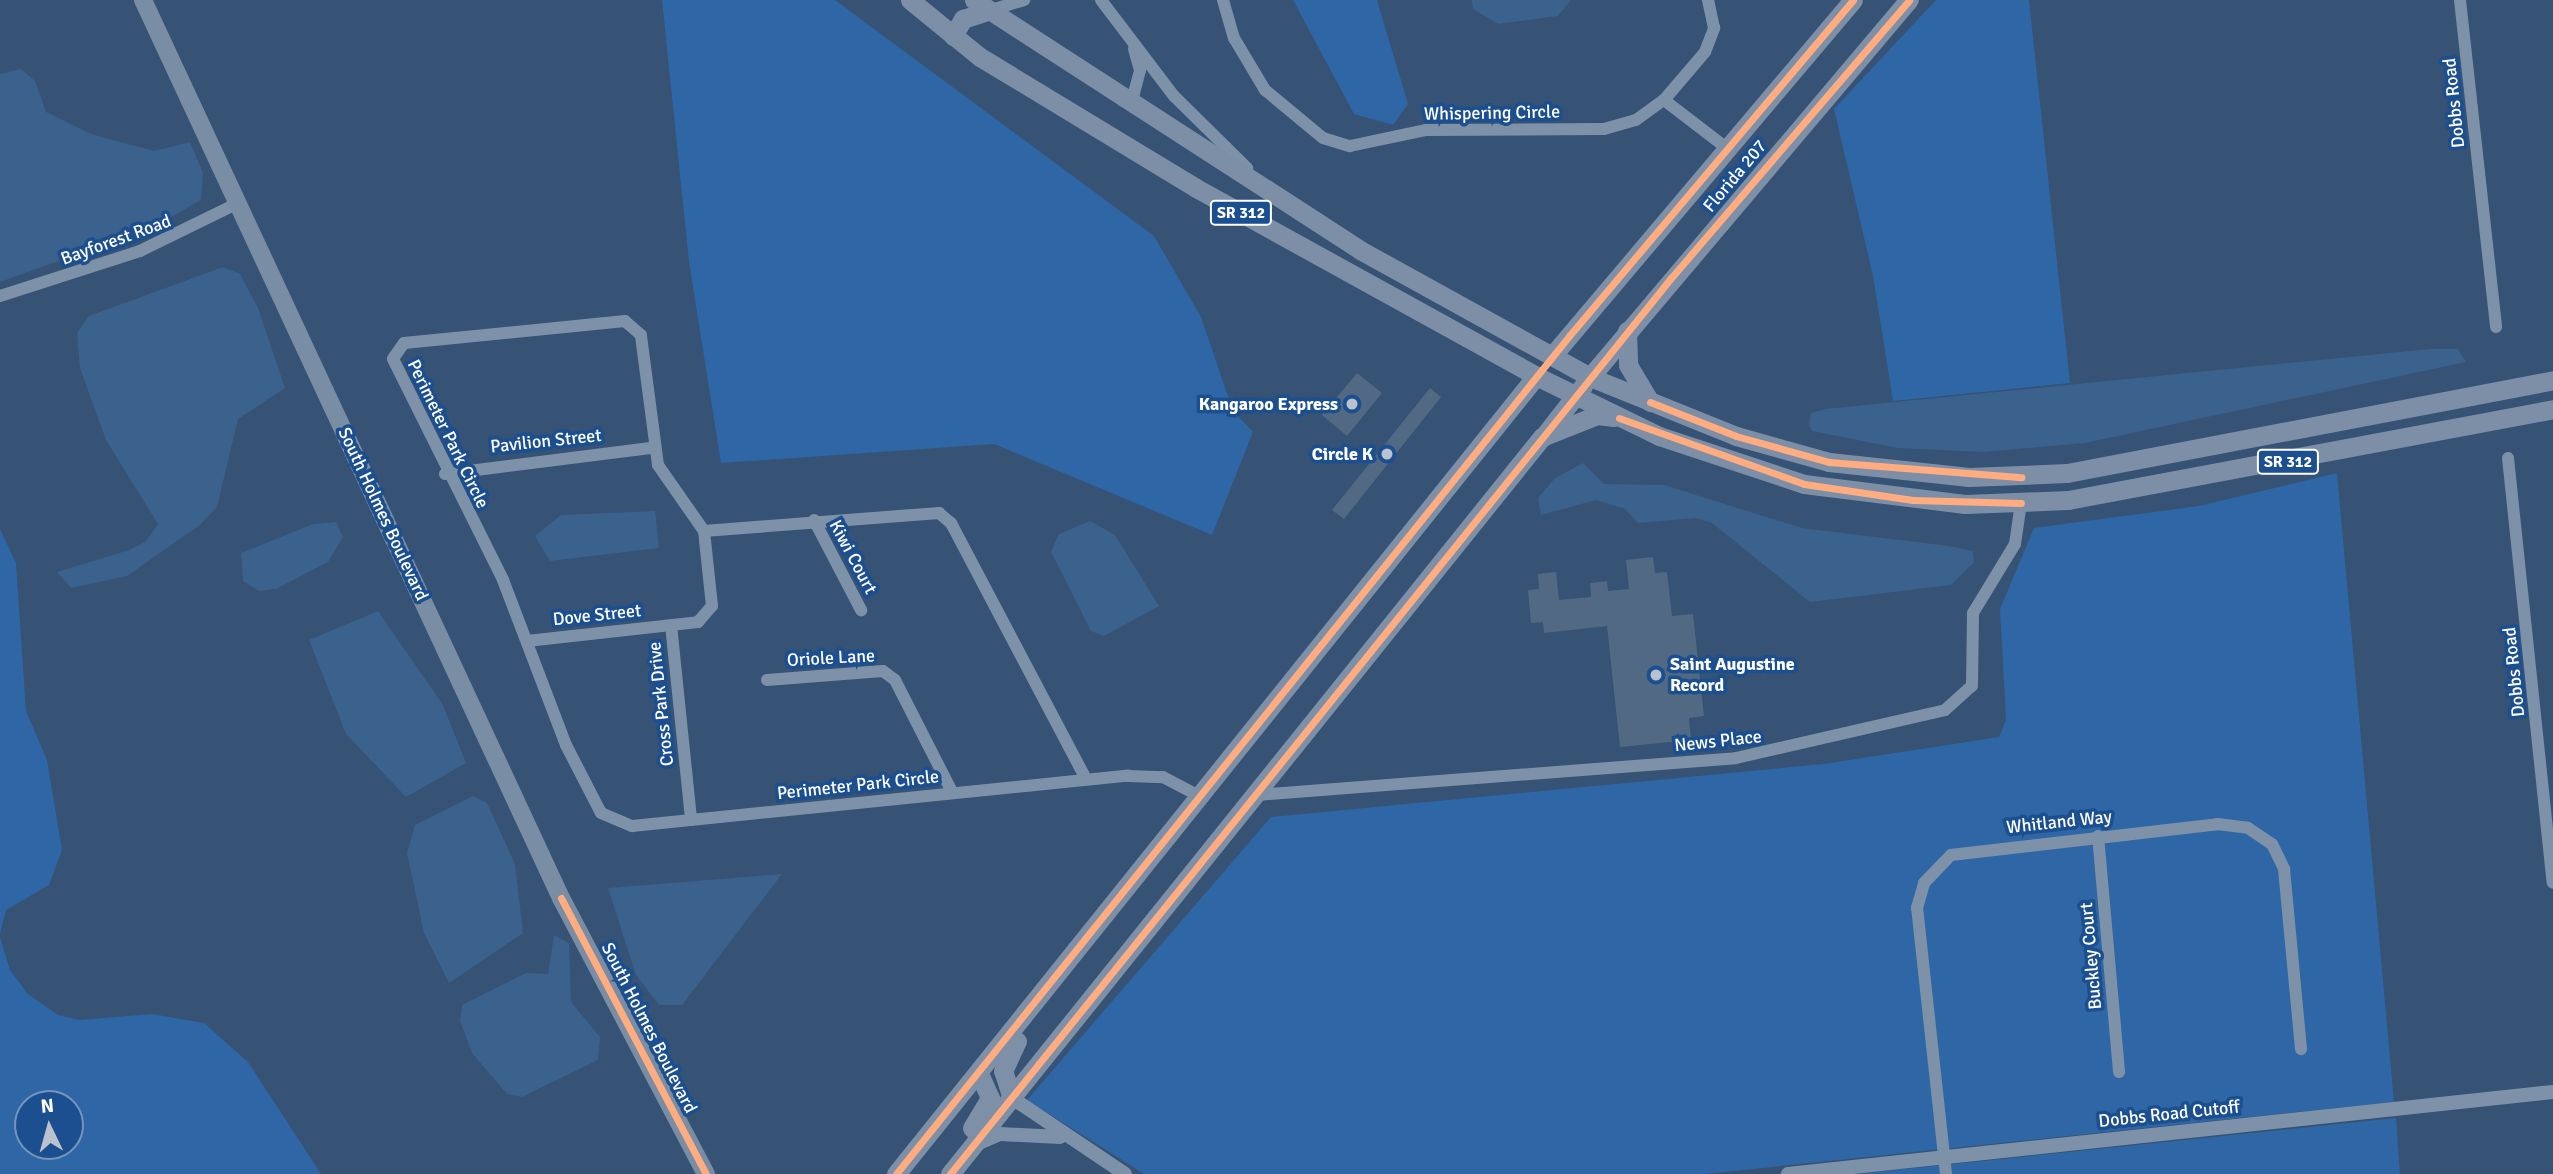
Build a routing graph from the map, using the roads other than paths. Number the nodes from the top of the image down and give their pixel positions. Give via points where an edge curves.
1 (143, 0) edge
2 (911, 0) edge
3 (1024, 0) edge
4 (1101, 0) edge
5 (1223, 0) edge
6 (1708, 0) edge
7 (1853, 0) edge
8 (1909, 0) edge
9 (2460, 0) edge
10 (981, 6) edge
11 (953, 36) junction
12 (1130, 38) junction
13 (1664, 100) junction
14 (1123, 101) junction
15 (1724, 146) junction
16 (1283, 201) junction
17 (238, 203) junction
18 (0, 296) edge
19 (2496, 327) dead end
20 (1628, 331) junction
21 (1552, 356) junction
22 (1536, 376) junction
23 (1590, 377) junction
24 (2553, 380) edge
25 (1575, 396) junction
26 (1650, 402) junction
27 (2553, 409) edge
28 (1619, 418) junction
29 (1542, 437) junction
30 (652, 448) junction
31 (2508, 458) dead end
32 (2134, 463) junction
33 (445, 474) junction
34 (2021, 503) junction
35 (814, 520) junction
36 (704, 531) junction
37 (861, 610) dead end
38 (671, 625) junction
39 (527, 641) junction
40 (767, 680) dead end
41 (1086, 779) junction
42 (952, 792) junction
43 (1257, 795) junction
44 (1201, 797) junction
45 (691, 820) junction
46 (2098, 836) junction
47 (2553, 883) edge
48 (1032, 1006) junction
49 (2301, 1049) dead end
50 (2119, 1072) dead end
51 (979, 1073) junction
52 (2553, 1092) edge
53 (1012, 1098) junction
54 (1065, 1138) junction
55 (973, 1146) junction
56 (1945, 1157) junction
57 (706, 1174) edge
58 (896, 1174) edge
59 (950, 1174) edge
60 (1125, 1174) edge
61 (1788, 1174) edge
62 (1947, 1174) edge

1 - 17 main road, South Holmes Boulevard
2 - 11 main road, SR 312
3 - 10 street
4 - 12 street
5 - 13 street, Whispering Circle via 1234,38 1265,90 1293,117 1338,144 1365,145 1426,130 1604,129 1636,120
6 - 13 street, Whispering Circle via 1711,41
7 - 15 highway
8 - 20 highway, Florida 207
9 - 19 street, Dobbs Road
10 - 11 main road via 963,19
10 - 14 main road, SR 312
11 - 22 main road, SR 312 via 1196,188
12 - 14 street via 1140,70 1133,93
12 - 16 street via 1182,105
13 - 15 street
14 - 16 main road, SR 312
15 - 21 highway
16 - 21 main road, SR 312
17 - 18 street, Bayforest Road via 140,251
17 - 57 main road, South Holmes Boulevard via 561,898
20 - 23 highway, Florida 207
20 - 26 main road via 1628,365
21 - 22 main road
21 - 23 main road, SR 312
22 - 25 main road, SR 312
22 - 44 highway
23 - 25 main road
23 - 26 main road, SR 312
24 - 32 main road, SR 312
25 - 28 main road, SR 312
25 - 29 main road
26 - 32 main road, SR 312 via 1781,450 1874,469 2021,477
27 - 34 main road, SR 312 via 2119,494
28 - 29 main road via 1597,415
28 - 34 main road, SR 312 via 1804,484 1913,500
29 - 43 highway
30 - 33 street, Pavilion Street
30 - 33 street, Perimeter Park Circle via 641,335 625,321 404,343 393,359
30 - 36 street, Perimeter Park Circle
31 - 47 street, Dobbs Road
32 - 34 main road via 2125,475 2037,486
33 - 39 street, Perimeter Park Circle via 503,580
34 - 43 street, News Place via 2010,553 1973,613 1972,686 1945,710 1736,758
35 - 36 street
35 - 37 street, Kiwi Court
35 - 41 street via 925,510 951,523
36 - 38 street, Cross Park Drive via 712,606 705,618
38 - 39 street, Dove Street
38 - 45 street, Cross Park Drive
39 - 45 street, Perimeter Park Circle via 566,745 601,813 632,826
40 - 42 street, Oriole Lane via 883,671 895,680
41 - 42 street, Perimeter Park Circle
41 - 44 street, Perimeter Park Circle via 1163,777
42 - 45 street, Perimeter Park Circle
43 - 53 highway
44 - 48 highway
46 - 49 street, Whitland Way via 2217,824 2248,828 2272,844 2284,869
46 - 50 street, Buckley Court
46 - 56 street, Whitland Way via 1951,855 1924,883 1917,908
48 - 51 highway
48 - 53 highway via 1029,1027 1006,1058 1005,1084
51 - 55 highway via 989,1098 972,1128
51 - 58 highway
52 - 56 street, Dobbs Road Cutoff
53 - 54 street
53 - 55 highway
54 - 55 street via 1000,1134
54 - 60 street
55 - 59 highway
56 - 61 street, Dobbs Road Cutoff
56 - 62 street, Whitland Way

